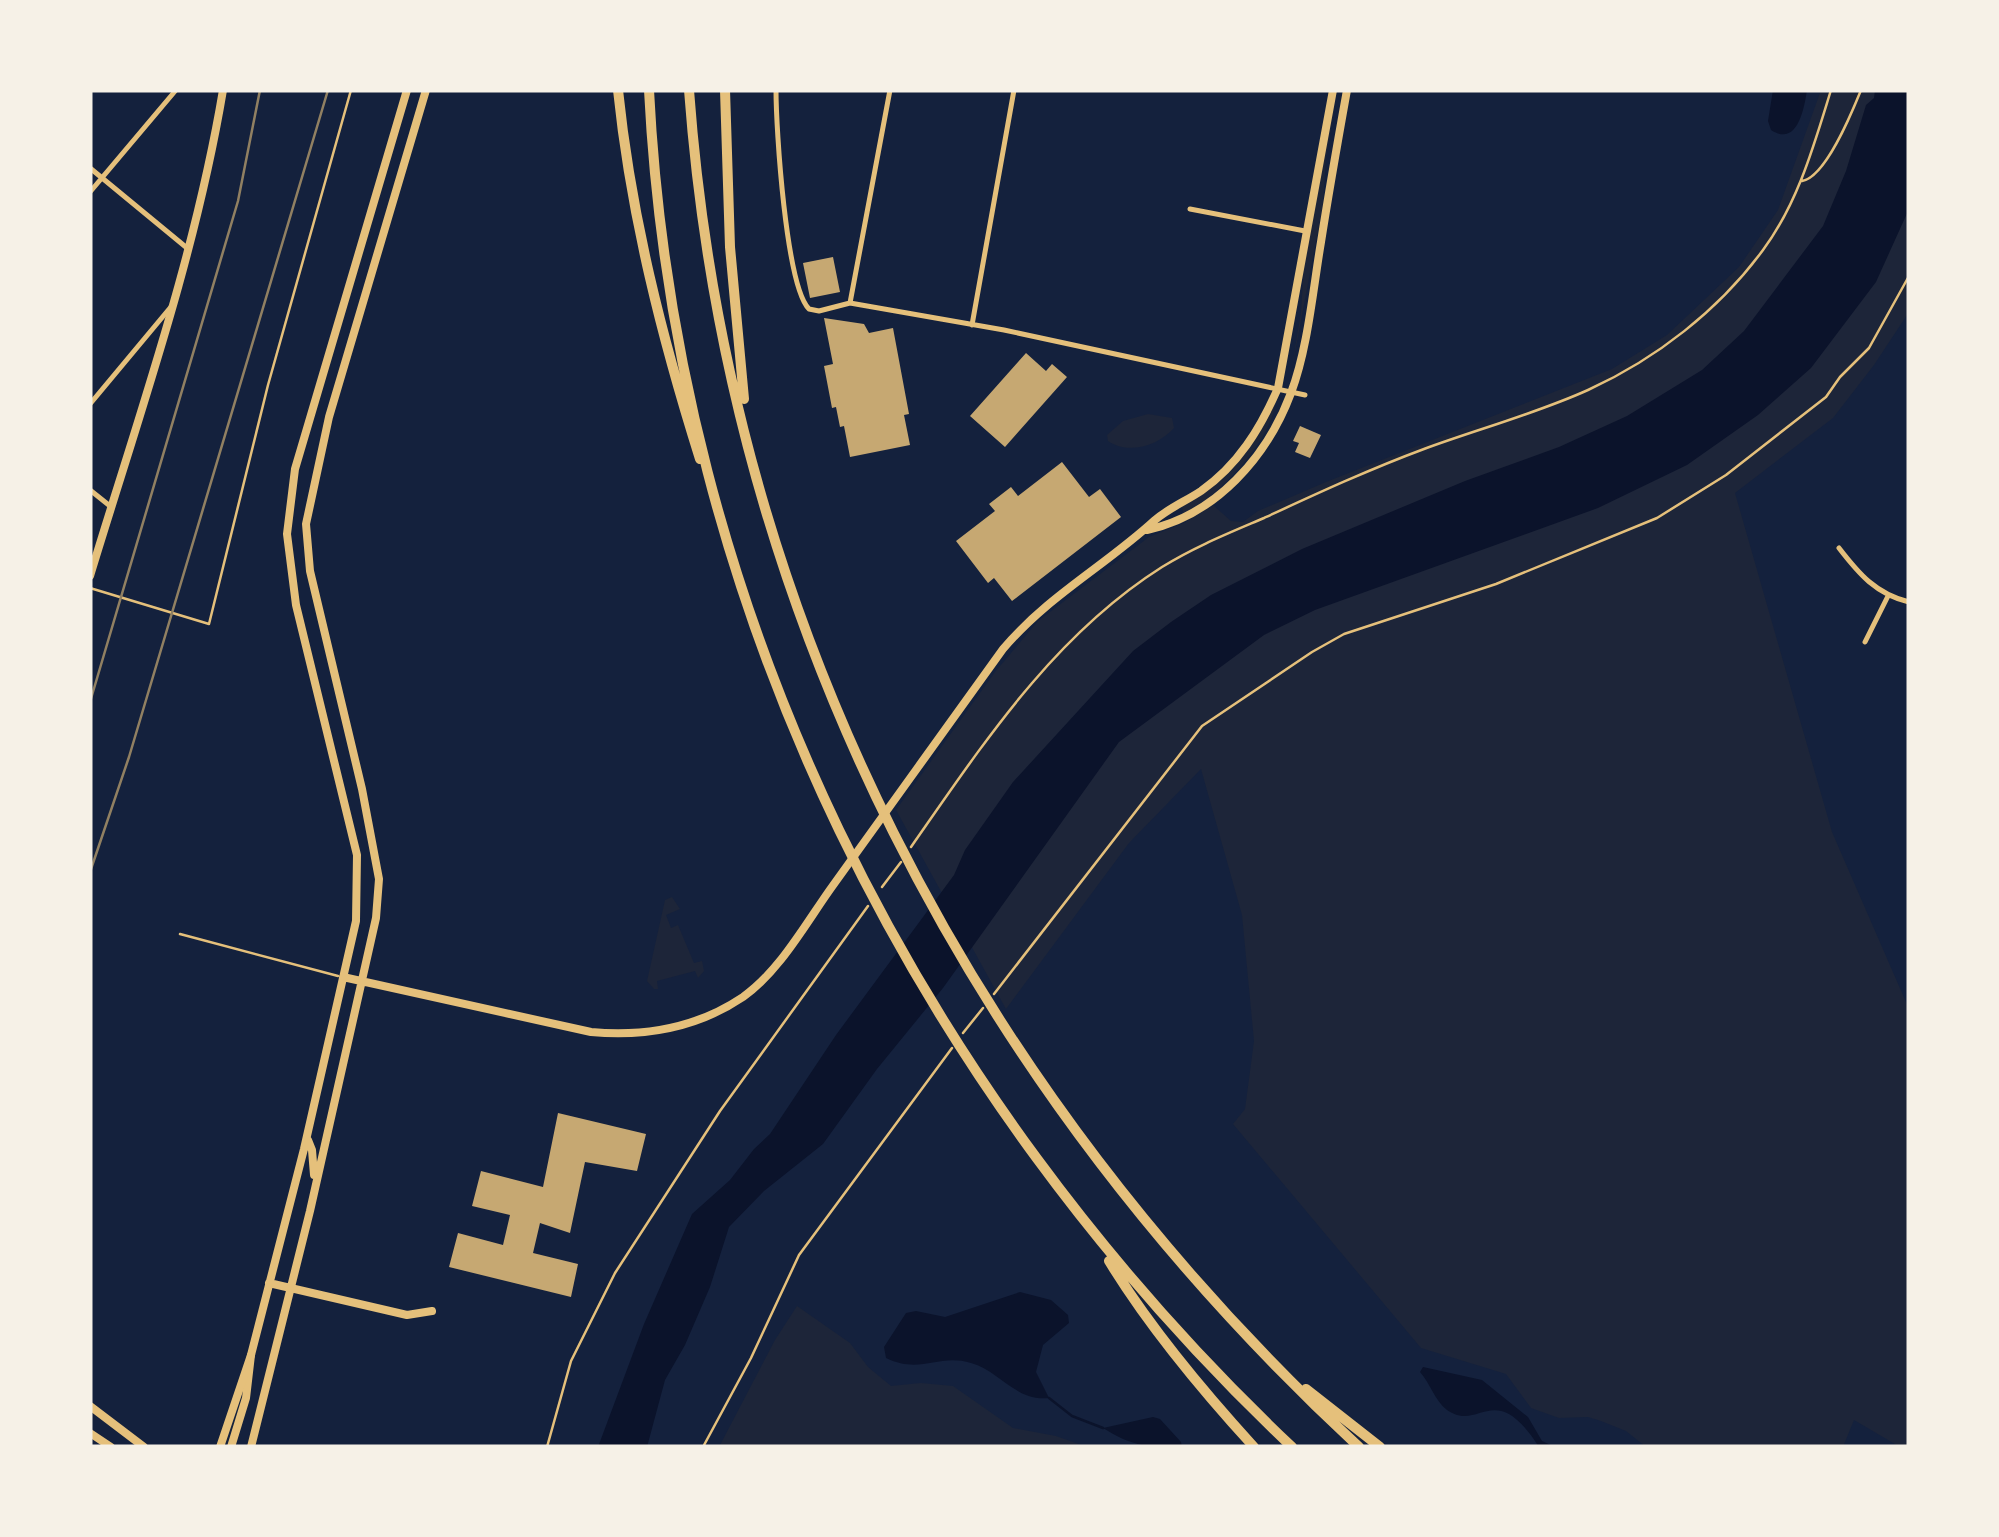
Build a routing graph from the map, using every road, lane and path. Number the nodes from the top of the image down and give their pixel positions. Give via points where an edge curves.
1 (176, 90) edge
2 (223, 90) edge
3 (351, 90) edge
4 (407, 90) edge
5 (426, 90) edge
6 (618, 90) edge
7 (648, 90) edge
8 (689, 90) edge
9 (726, 90) edge
10 (776, 90) edge
11 (890, 90) edge
12 (1014, 90) edge
13 (1333, 90) edge
14 (1347, 90) edge
15 (1830, 90) edge
16 (1861, 90) edge
17 (90, 168) edge
18 (102, 178) junction
19 (1800, 181) junction
20 (90, 192) edge
21 (1190, 209) dead end
22 (1306, 231) junction
23 (190, 250) junction
24 (1909, 276) edge
25 (176, 302) junction
26 (850, 303) junction
27 (972, 324) junction
28 (1278, 388) junction
29 (1292, 392) junction
30 (1305, 395) dead end
31 (90, 404) edge
32 (749, 445) junction
33 (299, 452) junction
34 (320, 457) junction
35 (90, 490) edge
36 (110, 506) junction
37 (1146, 530) junction
38 (728, 548) junction
39 (1838, 548) dead end
40 (90, 576) edge
41 (90, 588) edge
42 (1888, 596) junction
43 (1909, 602) edge
44 (1865, 642) dead end
45 (366, 809) junction
46 (347, 814) junction
47 (879, 890) dead end
48 (868, 906) dead end
49 (180, 934) dead end
50 (343, 977) junction
51 (361, 982) junction
52 (993, 994) dead end
53 (982, 1010) dead end
54 (307, 1138) junction
55 (313, 1195) junction
56 (1090, 1230) junction
57 (270, 1283) junction
58 (291, 1288) junction
59 (432, 1311) dead end
60 (251, 1354) junction
61 (1265, 1356) junction
62 (90, 1406) edge
63 (90, 1435) edge
64 (98, 1447) edge
65 (111, 1447) edge
66 (144, 1447) edge
67 (220, 1447) edge
68 (232, 1447) edge
69 (251, 1447) edge
70 (547, 1447) edge
71 (703, 1447) edge
72 (1254, 1447) edge
73 (1292, 1447) edge
74 (1359, 1447) edge
75 (1380, 1447) edge

1 - 18 street
2 - 23 street
3 - 41 lane via 209,624
4 - 33 street
5 - 34 street
6 - 38 highway via 653,293
7 - 38 highway via 677,328
8 - 32 highway via 712,268
9 - 32 highway via 730,247
10 - 26 street via 782,188 802,301 813,311
11 - 26 street
12 - 27 street
13 - 22 street
14 - 29 street
15 - 19 path
16 - 19 path via 1816,175
17 - 18 street
18 - 20 street
18 - 23 street
19 - 47 path via 1765,248 1734,284 1644,361 1587,391 1420,450 1206,544 1118,598 1036,674
21 - 22 street
22 - 28 street
23 - 25 street
24 - 52 path via 1869,348 1826,397 1726,476 1657,518 1496,584 1344,634 1202,726
25 - 31 street
25 - 36 street
26 - 27 street
27 - 28 street
28 - 29 street
28 - 37 street via 1241,455
29 - 30 street
29 - 37 street via 1234,482 1200,510
32 - 61 highway via 832,698 937,919 1057,1106 1183,1267
33 - 34 street
33 - 46 street via 289,552
34 - 45 street via 306,524 310,571
35 - 36 street
36 - 40 street
37 - 51 street via 1028,620 771,970 727,1007 701,1020 626,1035
38 - 56 highway via 800,746 894,938 950,1034
39 - 42 street
42 - 43 street
42 - 44 street
45 - 46 street
45 - 51 street via 379,879
46 - 50 street via 357,855 356,921
48 - 70 path via 615,1273 571,1361
49 - 50 lane
50 - 51 street
50 - 54 street
51 - 55 street
53 - 71 path via 806,1244
54 - 55 street
54 - 57 street
55 - 58 street
56 - 72 highway via 1129,1294
56 - 73 highway
57 - 58 street
57 - 60 street
58 - 59 street via 407,1315
58 - 69 street
60 - 67 street
60 - 68 street
61 - 74 highway
61 - 75 highway
62 - 66 street
63 - 64 street
63 - 65 street

